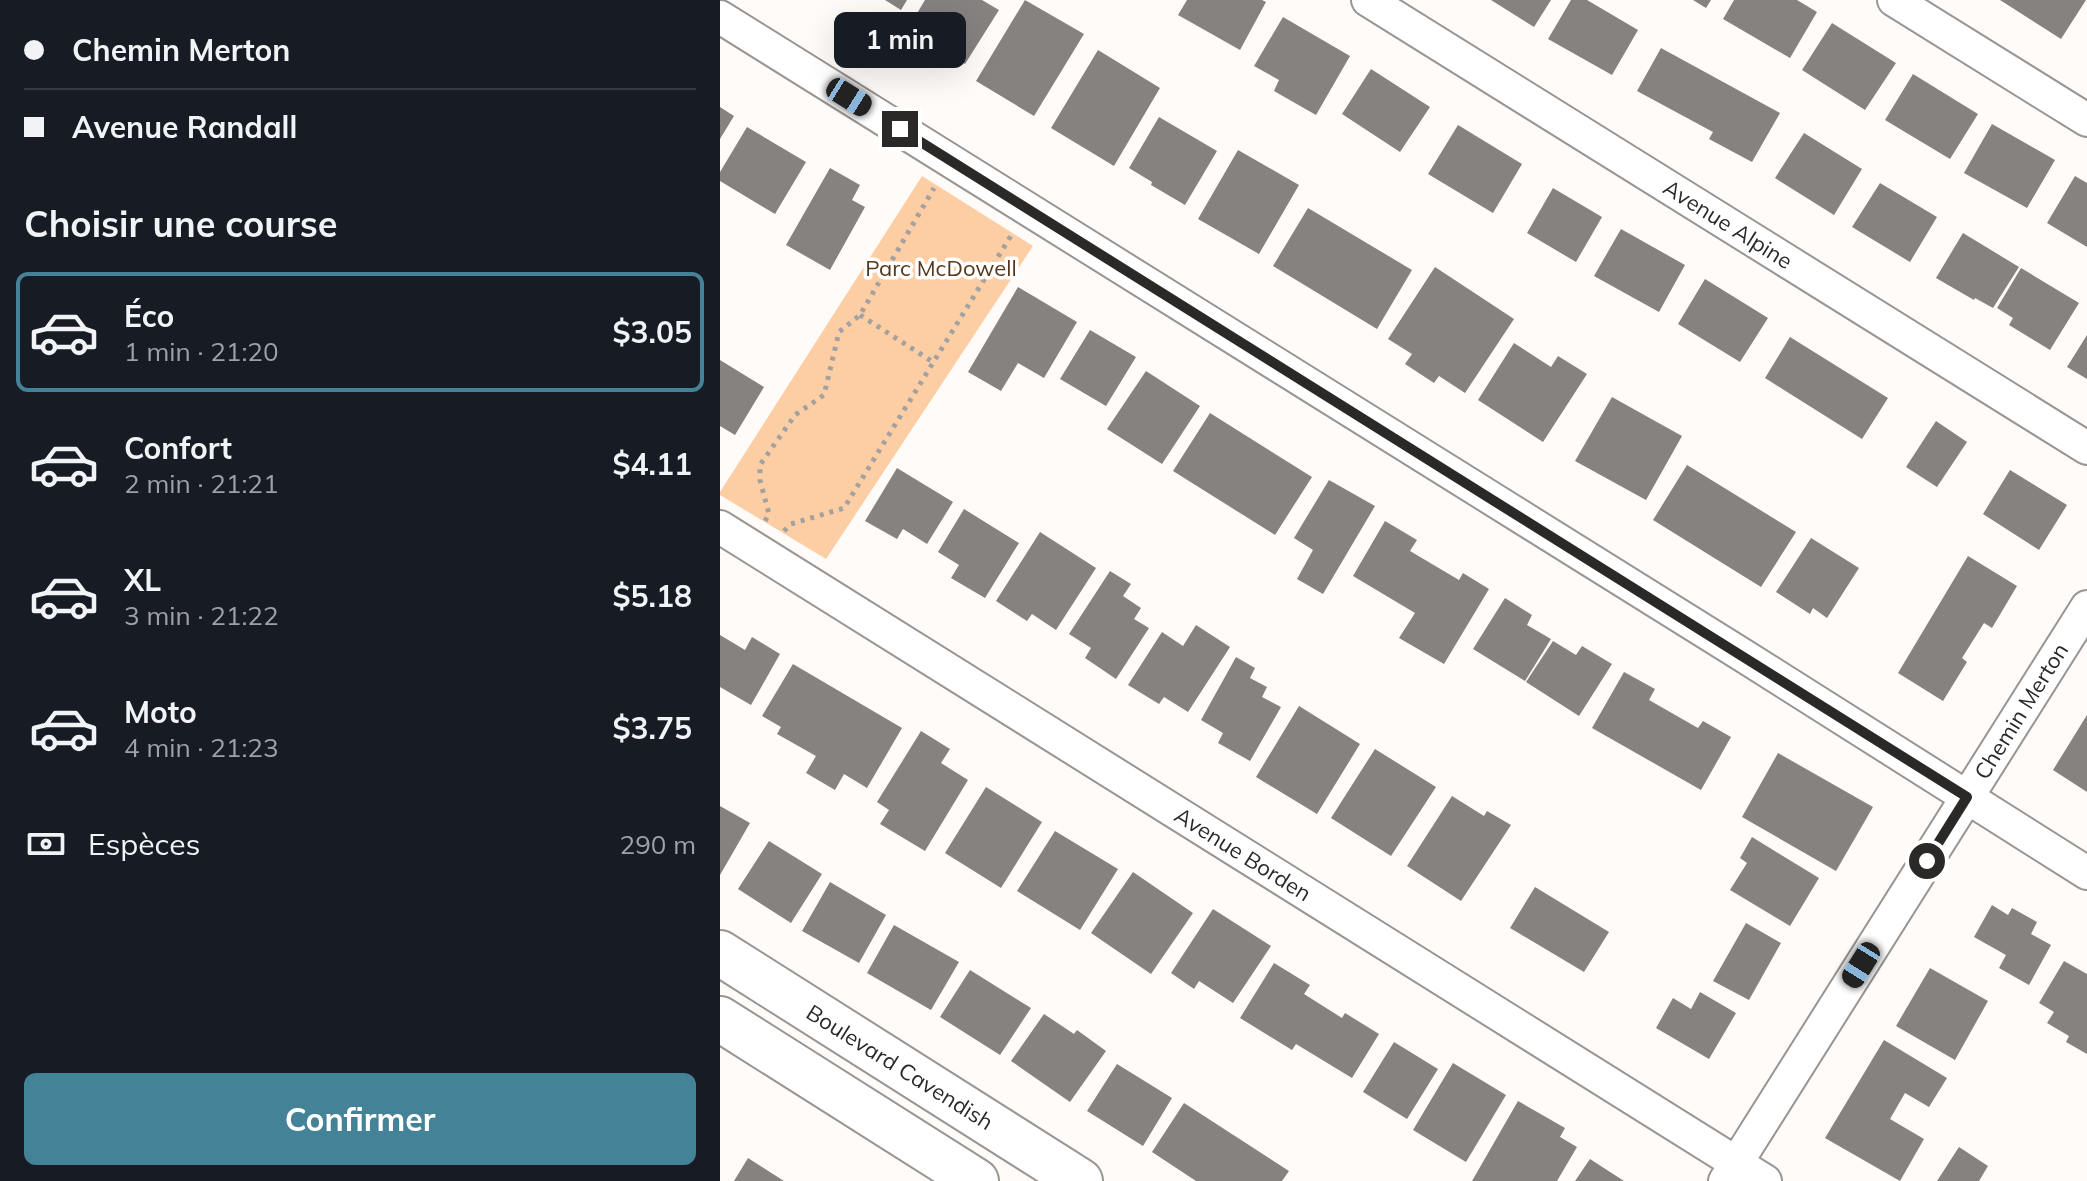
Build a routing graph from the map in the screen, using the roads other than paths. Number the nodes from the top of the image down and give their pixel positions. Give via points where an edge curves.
1 (1368, 0) edge
2 (1894, 0) edge
3 (720, 17) edge
4 (2087, 120) edge
5 (2087, 448) edge
6 (720, 527) edge
7 (2087, 607) edge
8 (1967, 797) junction
9 (2087, 873) edge
10 (720, 953) edge
11 (720, 1019) edge
12 (1730, 1172) edge
13 (976, 1181) edge
14 (1080, 1181) edge
15 (1765, 1181) edge

1 - 5 street, Avenue Alpine
2 - 4 street
3 - 8 street
6 - 12 street, Avenue Borden
7 - 8 street, Chemin Merton
8 - 9 street
8 - 12 street, Chemin Merton
10 - 14 main road, Boulevard Cavendish
11 - 13 main road
12 - 15 street, Avenue Borden

